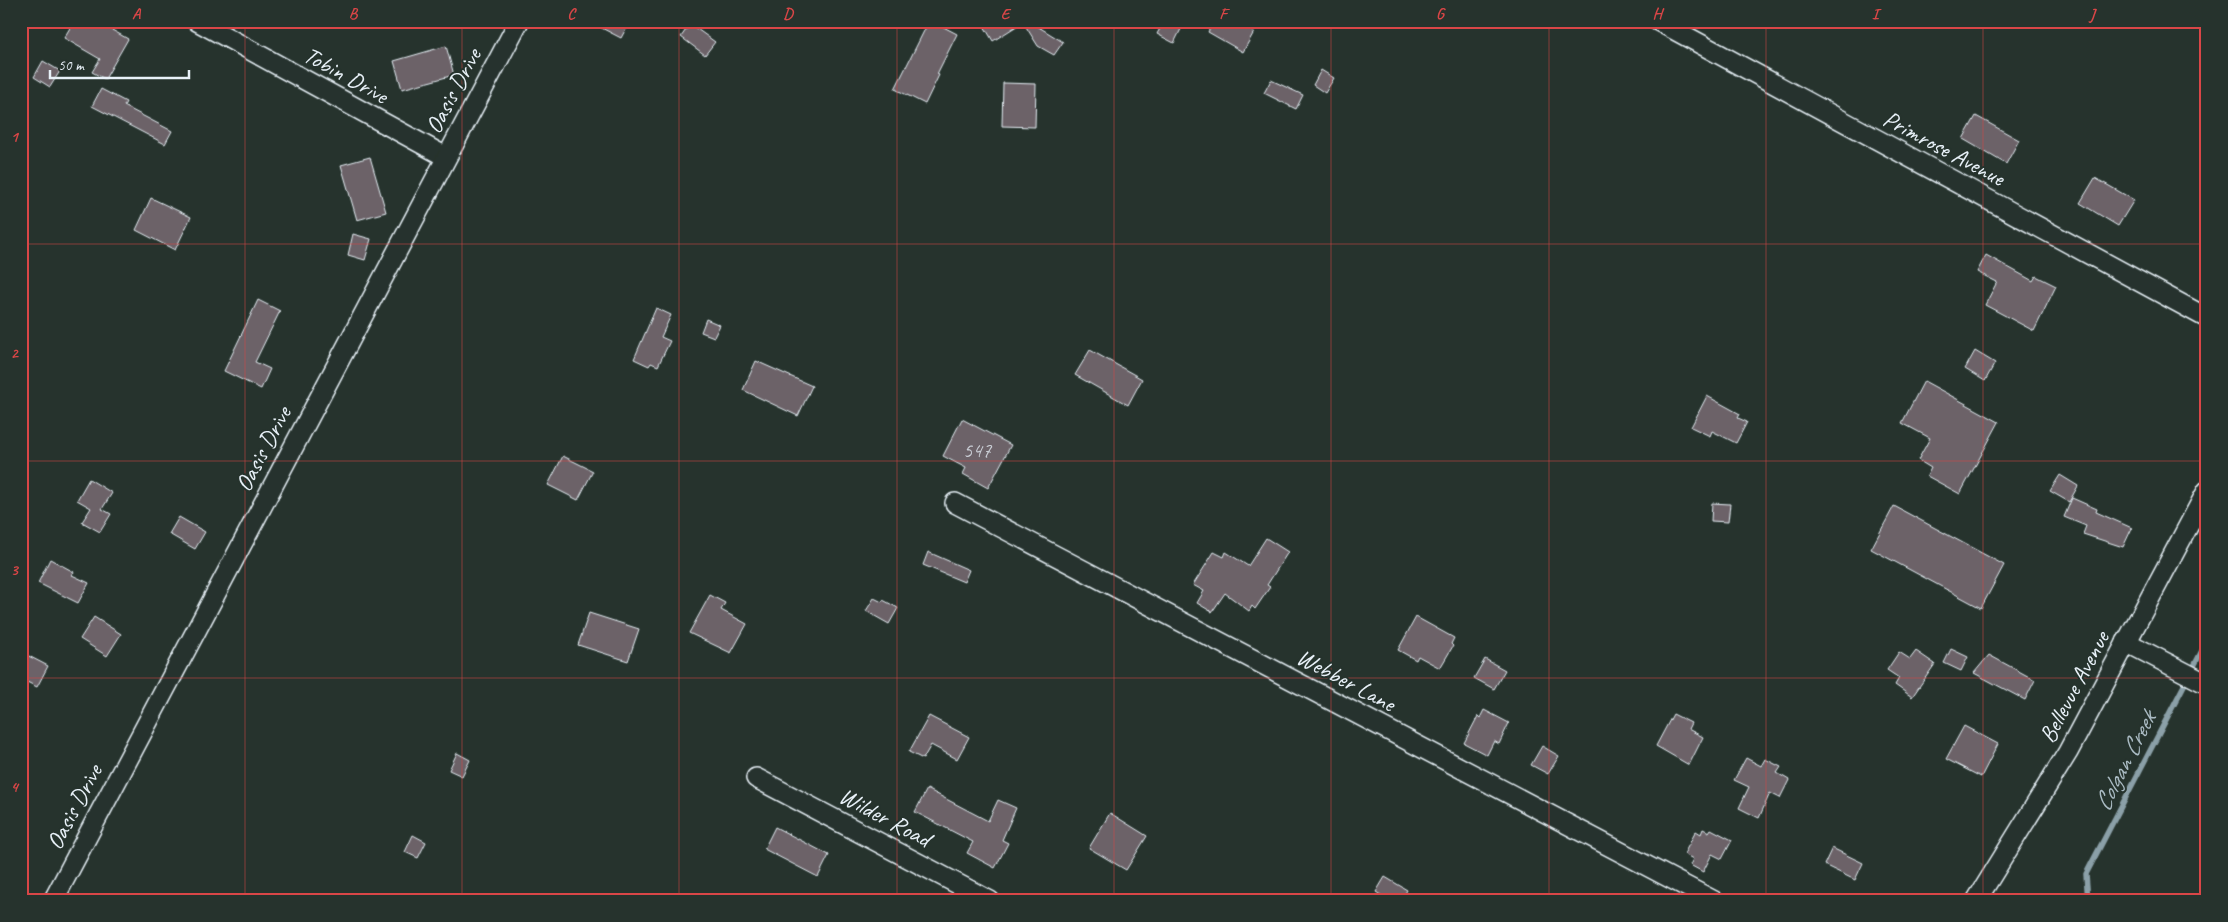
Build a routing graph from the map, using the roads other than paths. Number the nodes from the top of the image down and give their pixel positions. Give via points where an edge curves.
1 (197, 21) edge
2 (520, 21) edge
3 (1658, 21) edge
4 (446, 157) junction
5 (2207, 318) edge
6 (2207, 491) edge
7 (955, 503) dead end
8 (2126, 642) junction
9 (2206, 683) edge
10 (756, 778) dead end
11 (53, 901) edge
12 (990, 901) edge
13 (1714, 901) edge
14 (1976, 901) edge

1 - 4 street, Tobin Drive
2 - 4 street, Oasis Drive
3 - 5 street, Primrose Avenue
4 - 11 street, Oasis Drive
6 - 8 street, Bellevue Avenue
7 - 13 street, Webber Lane
8 - 9 street
8 - 14 street, Bellevue Avenue via 2068,752
10 - 12 street, Wilder Road

